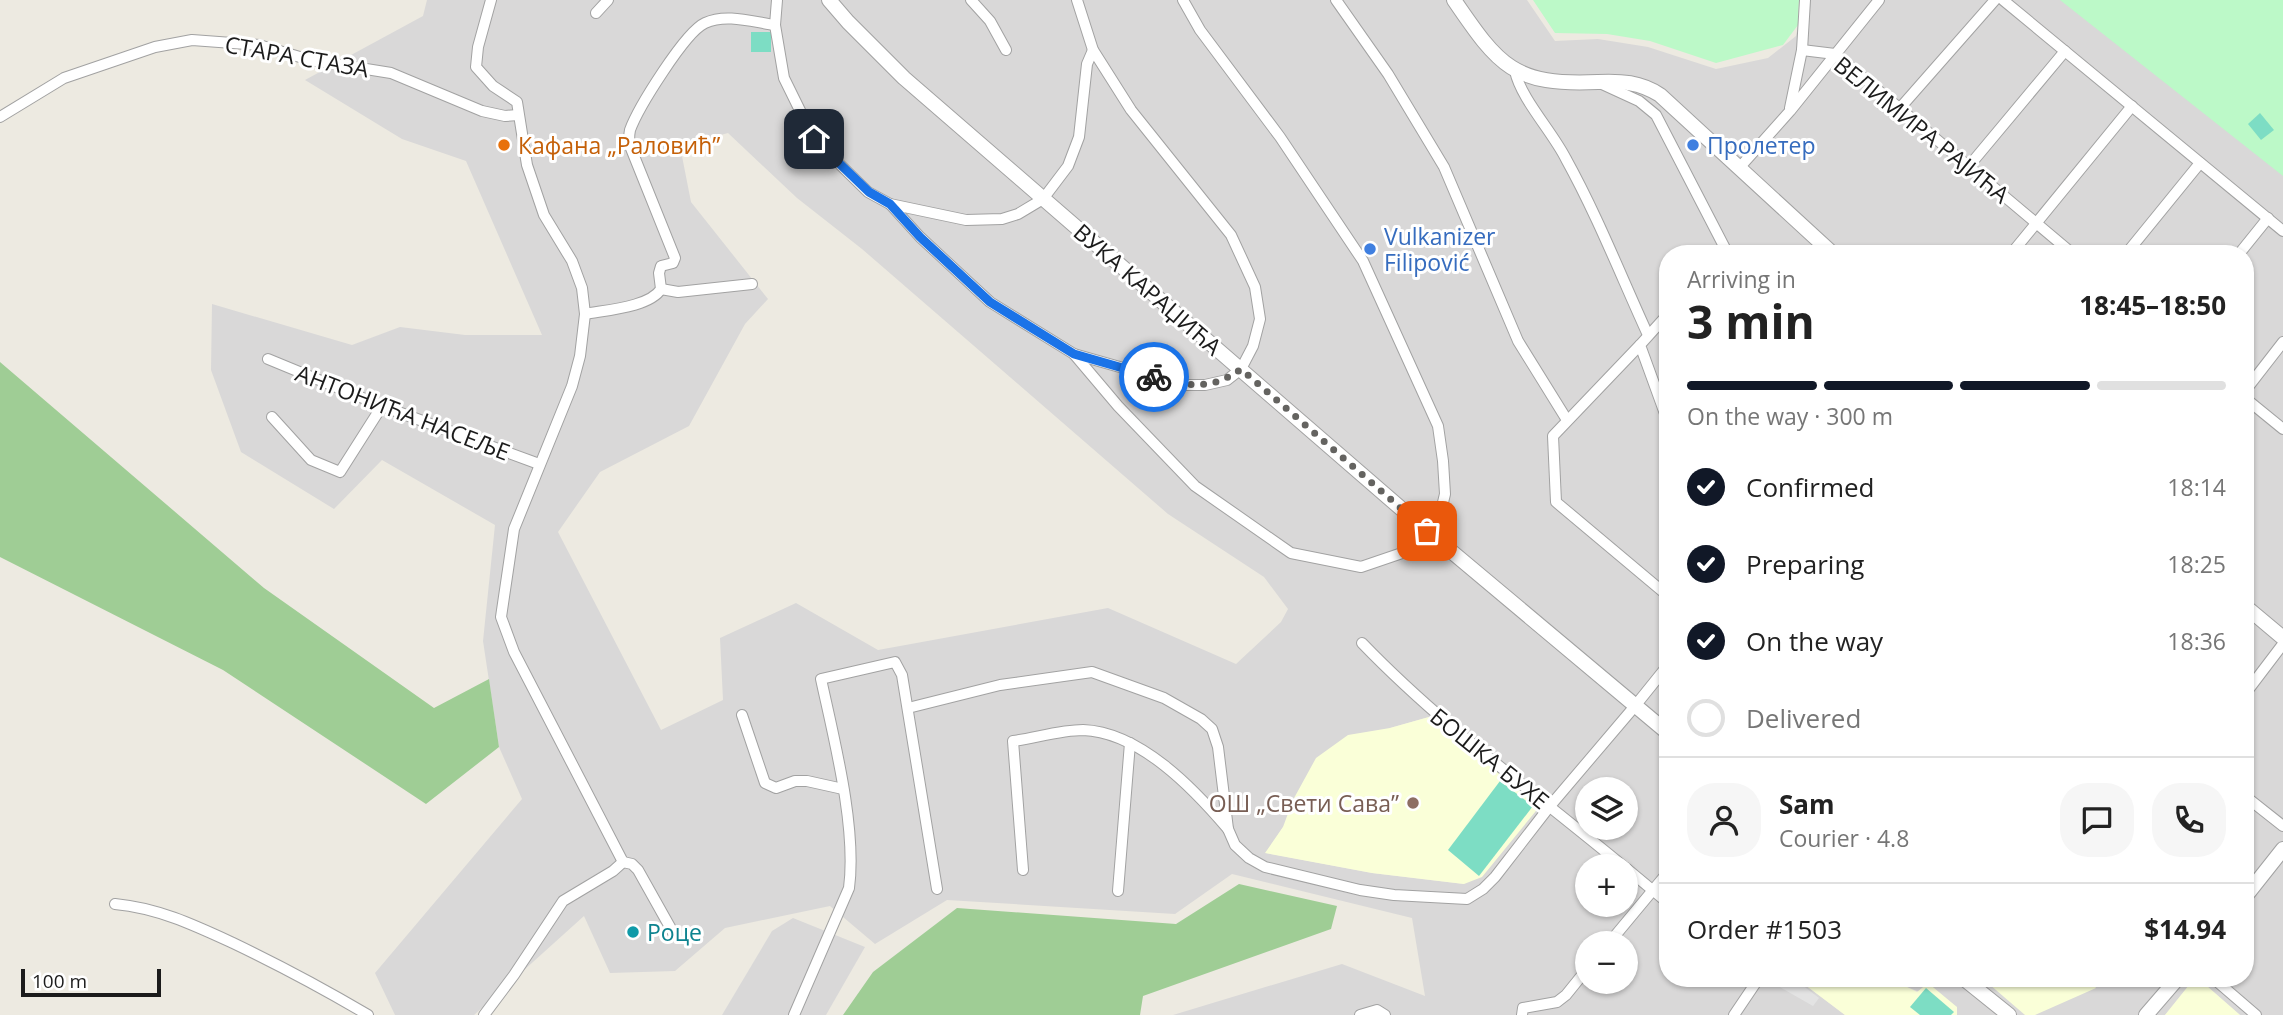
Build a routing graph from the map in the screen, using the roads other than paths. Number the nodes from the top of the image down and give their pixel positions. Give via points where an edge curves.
1 (491, 0) edge
2 (608, 0) edge
3 (777, 0) edge
4 (829, 0) edge
5 (971, 0) edge
6 (1077, 0) edge
7 (1183, 0) edge
8 (1335, 0) edge
9 (1454, 0) edge
10 (1805, 0) edge
11 (1879, 0) edge
12 (1995, 0) edge
13 (2003, 0) edge
14 (596, 13) dead end
15 (775, 25) junction
16 (1006, 50) dead end
17 (1093, 50) junction
18 (1802, 50) junction
19 (2065, 51) junction
20 (1835, 54) junction
21 (1515, 71) junction
22 (1596, 82) junction
23 (2132, 106) junction
24 (1900, 108) junction
25 (1790, 111) junction
26 (518, 115) junction
27 (0, 117) edge
28 (2200, 163) junction
29 (1969, 166) junction
30 (1740, 167) junction
31 (1044, 199) junction
32 (890, 204) junction
33 (2267, 218) junction
34 (2037, 223) junction
35 (2283, 231) edge
36 (1723, 245) edge
37 (1823, 245) edge
38 (2019, 245) edge
39 (2063, 245) edge
40 (2133, 245) edge
41 (2246, 245) edge
42 (752, 284) dead end
43 (661, 289) junction
44 (585, 314) junction
45 (1659, 323) edge
46 (1648, 335) junction
47 (2283, 342) edge
48 (1640, 345) junction
49 (1074, 354) junction
50 (268, 359) dead end
51 (1241, 369) junction
52 (2254, 379) edge
53 (1659, 397) edge
54 (2254, 405) edge
55 (382, 406) junction
56 (272, 417) dead end
57 (1567, 420) junction
58 (2283, 429) edge
59 (539, 464) junction
60 (1427, 531) junction
61 (1659, 588) edge
62 (2254, 614) edge
63 (2283, 638) edge
64 (1362, 643) dead end
65 (2283, 644) edge
66 (1659, 675) edge
67 (2254, 682) edge
68 (1635, 706) junction
69 (908, 708) junction
70 (742, 715) dead end
71 (1659, 726) edge
72 (1130, 743) junction
73 (842, 789) junction
74 (2254, 803) edge
75 (1550, 806) junction
76 (2283, 825) edge
77 (1228, 829) junction
78 (2283, 849) edge
79 (1608, 854) edge
80 (623, 862) junction
81 (1023, 870) dead end
82 (1638, 878) edge
83 (1659, 882) edge
84 (2254, 886) edge
85 (937, 889) dead end
86 (1652, 890) junction
87 (1118, 891) dead end
88 (1659, 896) edge
89 (115, 904) dead end
90 (1619, 931) edge
91 (675, 936) dead end
92 (1575, 984) edge
93 (1752, 987) edge
94 (1974, 987) edge
95 (2170, 987) edge
96 (2223, 987) edge
97 (1522, 1012) edge
98 (368, 1015) edge
99 (484, 1015) edge
100 (794, 1015) edge
101 (1360, 1015) edge
102 (1385, 1015) edge
103 (1734, 1015) edge
104 (2009, 1015) edge
105 (2146, 1015) edge
106 (2256, 1015) edge

1 - 26 street via 476,67 517,102
2 - 14 street
3 - 15 street
4 - 31 street, ВУКА КАРАЏИЋА via 904,78
5 - 16 street via 990,21
6 - 17 street
7 - 60 street via 1363,261 1438,426 1444,494 1440,515
8 - 57 street via 1388,74 1444,167 1518,341
9 - 21 street via 1484,43
10 - 18 street
11 - 20 street
12 - 24 street
13 - 19 street
15 - 32 street via 784,78 814,139 869,192
15 - 43 street via 725,18 697,28 654,86 629,131 629,146 676,258 661,266
17 - 31 street via 1087,64 1079,136 1068,166
17 - 51 street via 1131,110 1231,235 1251,276 1260,319
18 - 20 street, ВЕЛИМИРА РАЈИЋА
18 - 25 street
19 - 23 street
19 - 29 street
20 - 24 street, ВЕЛИМИРА РАЈИЋА
20 - 25 street
21 - 22 street via 1543,81
21 - 46 street via 1520,87 1576,177
22 - 30 street via 1620,81 1652,90
22 - 36 street via 1652,111
23 - 28 street
23 - 34 street
24 - 29 street, ВЕЛИМИРА РАЈИЋА
25 - 30 street
26 - 27 street, СТАРА СТАЗА via 482,111 391,73 310,60 259,45 192,40 155,47 64,78
26 - 44 street via 527,165 544,215 572,261
28 - 33 street
28 - 40 street
29 - 34 street, ВЕЛИМИРА РАЈИЋА
30 - 37 street
31 - 32 street via 1018,214 986,221
31 - 51 street, ВУКА КАРАЏИЋА
32 - 49 street via 990,302
33 - 35 street
33 - 41 street
34 - 38 street
34 - 39 street, ВЕЛИМИРА РАЈИЋА
42 - 43 street via 678,292
43 - 44 street via 648,301
44 - 59 street via 572,386
45 - 46 street
46 - 48 street
47 - 52 street
48 - 53 street
48 - 57 street
49 - 51 street via 1183,385 1227,380
49 - 60 street via 1195,486 1291,553 1361,566 1405,552
50 - 55 street, АНТОНИЋА НАСЕЉЕ
51 - 60 street, ВУКА КАРАЏИЋА
54 - 58 street
55 - 56 street via 340,472 311,460
55 - 59 street, АНТОНИЋА НАСЕЉЕ
57 - 61 street via 1553,436 1556,502
59 - 80 street via 514,529 501,617 514,652
60 - 68 street, ВУКА КАРАЏИЋА
62 - 63 street
64 - 75 street, БОШКА БУХЕ via 1405,688
65 - 67 street
66 - 68 street
68 - 71 street, ВУКА КАРАЏИЋА
68 - 75 street
69 - 73 street via 895,662 821,680
69 - 77 street via 1000,685 1092,672 1164,698 1201,719 1216,737
69 - 85 street
70 - 73 street via 765,783 776,788 807,780
72 - 77 street via 1200,796
72 - 81 street via 1083,730 1013,741
72 - 87 street
73 - 100 street via 852,853 849,888
74 - 76 street
75 - 77 street via 1495,877 1466,899 1383,893 1265,867 1235,845
75 - 79 street, БОШКА БУХЕ
78 - 84 street
80 - 91 street via 638,870
80 - 99 street via 563,901
82 - 86 street, БОШКА БУХЕ
83 - 86 street
86 - 88 street, БОШКА БУХЕ
86 - 90 street
89 - 98 street via 162,911 217,935
92 - 97 street via 1557,1002
93 - 103 street
94 - 104 street
95 - 105 street
96 - 106 street
101 - 102 street via 1377,1010

